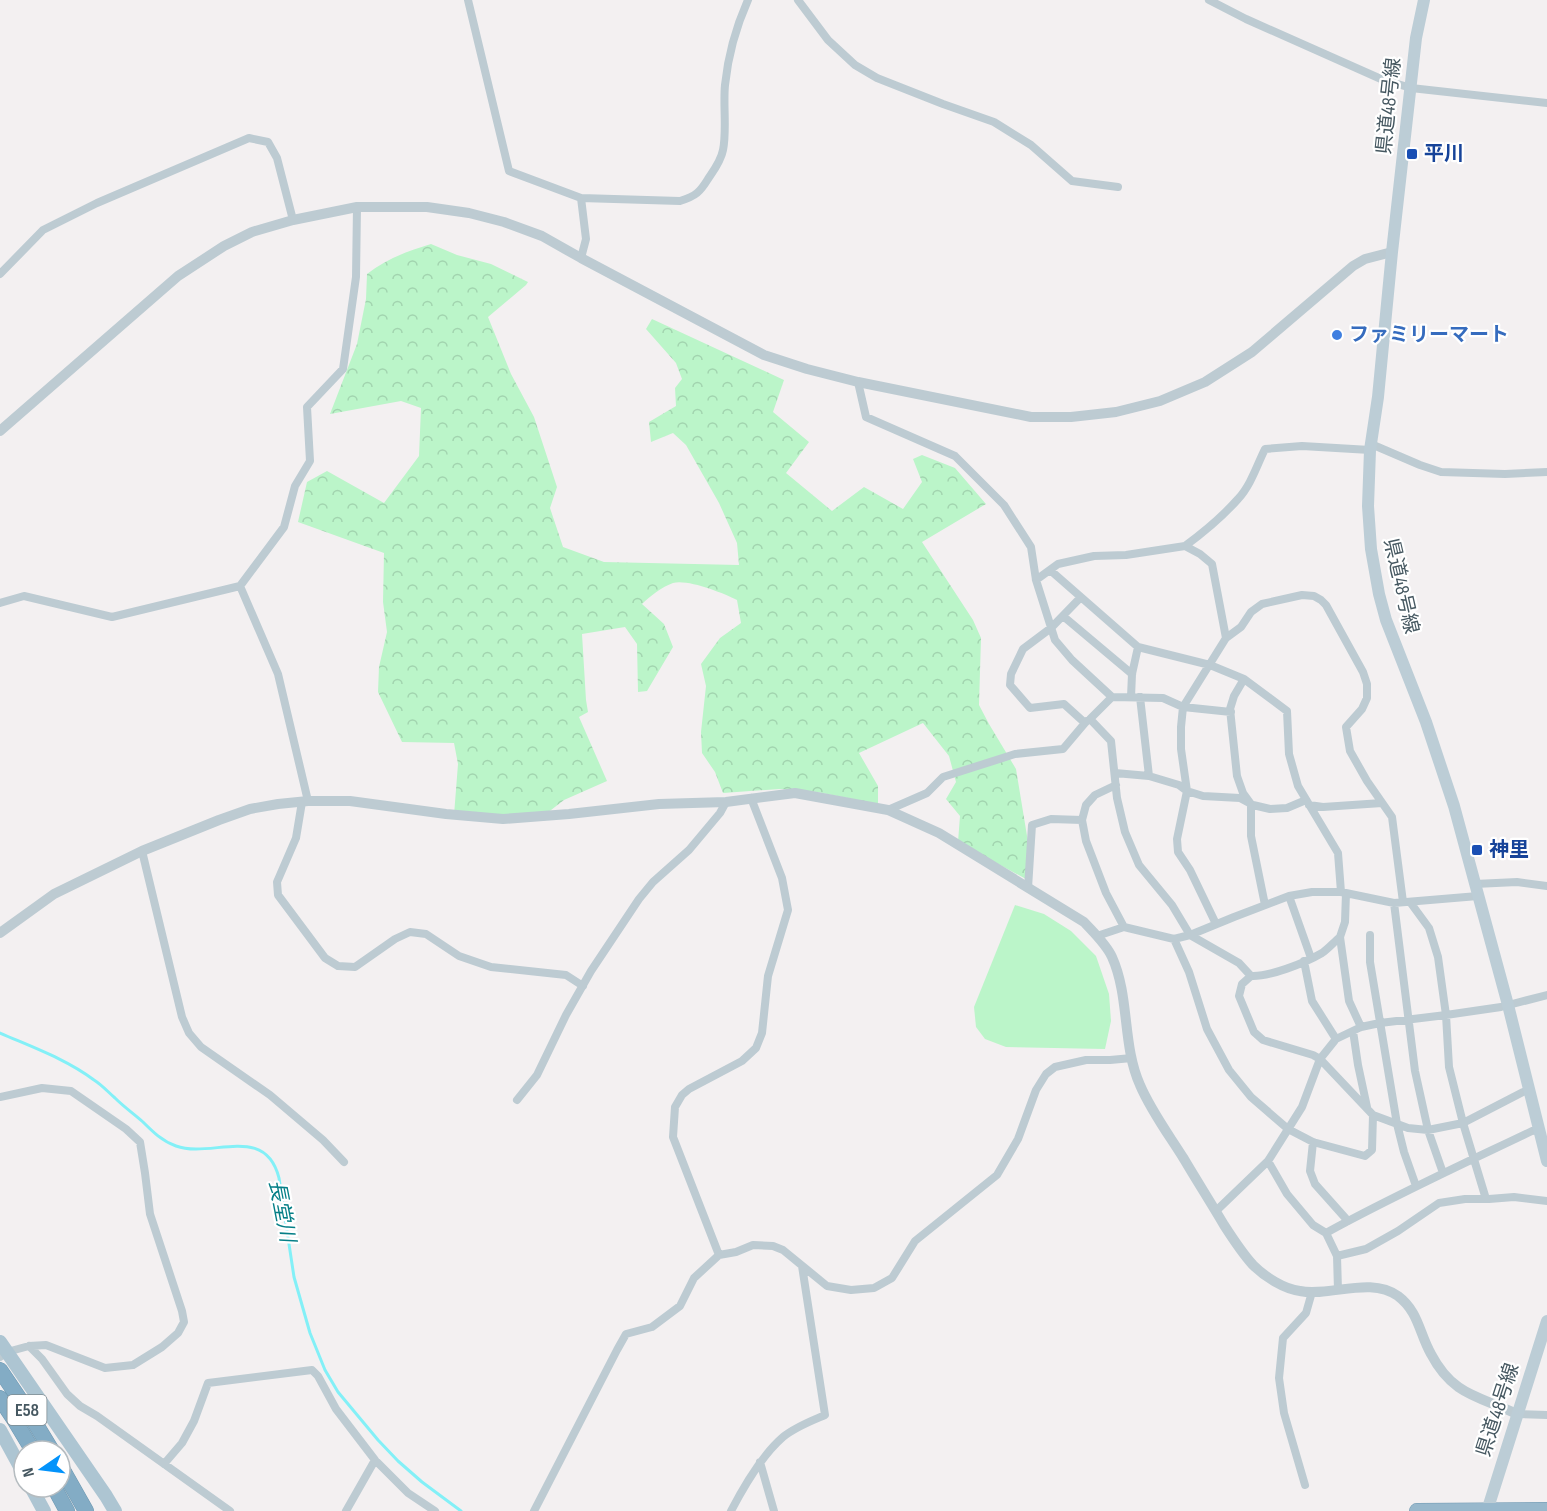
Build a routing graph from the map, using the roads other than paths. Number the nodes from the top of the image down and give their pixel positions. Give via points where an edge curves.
1 (468, 0) edge
2 (748, 0) edge
3 (798, 0) edge
4 (1209, 0) edge
5 (1424, 0) edge
6 (1411, 88) junction
7 (1547, 103) edge
8 (1118, 187) dead end
9 (581, 198) junction
10 (357, 207) junction
11 (293, 220) junction
12 (1392, 252) junction
13 (581, 258) junction
14 (0, 274) edge
15 (858, 382) junction
16 (0, 431) edge
17 (1371, 447) junction
18 (1547, 472) edge
19 (1185, 546) junction
20 (1050, 570) junction
21 (1036, 580) junction
22 (240, 586) junction
23 (1081, 597) junction
24 (0, 603) edge
25 (1063, 616) junction
26 (1051, 628) junction
27 (1226, 638) junction
28 (1138, 647) junction
29 (1210, 665) junction
30 (1132, 674) junction
31 (1244, 679) junction
32 (1112, 697) junction
33 (1135, 697) junction
34 (1184, 707) junction
35 (1231, 711) junction
36 (1087, 721) junction
37 (1115, 773) junction
38 (1149, 776) junction
39 (1116, 785) junction
40 (1187, 791) junction
41 (751, 798) junction
42 (305, 802) junction
43 (726, 802) junction
44 (1308, 802) junction
45 (1382, 803) junction
46 (1251, 804) junction
47 (888, 810) junction
48 (1082, 820) junction
49 (142, 851) junction
50 (1547, 886) edge
51 (1028, 888) junction
52 (1476, 890) junction
53 (1344, 893) junction
54 (1289, 896) junction
55 (1402, 902) junction
56 (1265, 905) junction
57 (1216, 924) junction
58 (1124, 927) junction
59 (0, 933) edge
60 (1190, 935) junction
61 (1370, 935) dead end
62 (1097, 936) junction
63 (1340, 938) junction
64 (1174, 939) junction
65 (1308, 959) junction
66 (1251, 976) junction
67 (583, 986) junction
68 (1547, 995) edge
69 (1508, 1005) junction
70 (1446, 1015) junction
71 (1408, 1018) junction
72 (1380, 1023) junction
73 (1357, 1029) junction
74 (1336, 1040) junction
75 (1132, 1058) junction
76 (1320, 1059) junction
77 (1530, 1090) junction
78 (0, 1098) edge
79 (517, 1100) dead end
80 (1370, 1111) junction
81 (1463, 1123) junction
82 (1397, 1124) junction
83 (1288, 1129) junction
84 (1428, 1130) junction
85 (1542, 1132) edge
86 (1313, 1143) junction
87 (1474, 1159) junction
88 (1268, 1161) junction
89 (1547, 1161) edge
90 (344, 1162) dead end
91 (1443, 1173) junction
92 (1416, 1186) junction
93 (1486, 1199) junction
94 (1547, 1200) edge
95 (1216, 1211) junction
96 (1348, 1221) junction
97 (1326, 1233) junction
98 (719, 1255) junction
99 (1337, 1256) junction
100 (802, 1266) junction
101 (1338, 1290) junction
102 (1312, 1292) junction
103 (1547, 1321) edge
104 (29, 1346) junction
105 (2, 1351) edge
106 (0, 1370) edge
107 (0, 1398) edge
108 (1517, 1414) junction
109 (1547, 1415) edge
110 (0, 1430) edge
111 (26, 1439) edge
112 (45, 1439) edge
113 (12, 1452) edge
114 (375, 1460) junction
115 (760, 1462) junction
116 (164, 1464) junction
117 (72, 1484) edge
118 (1305, 1485) dead end
119 (1487, 1510) edge
120 (1547, 1510) edge
121 (88, 1511) edge
122 (115, 1511) edge
123 (230, 1511) edge
124 (346, 1511) edge
125 (435, 1511) edge
126 (534, 1511) edge
127 (731, 1511) edge
128 (774, 1511) edge
129 (1418, 1511) edge

1 - 9 street via 509,171
2 - 9 street via 729,57 723,150 701,190 680,201
3 - 8 street via 828,40 855,65 877,78 994,122 1031,145 1072,181
4 - 6 street via 1381,79
5 - 6 main road, 県道48号線
6 - 7 street
6 - 12 main road, 県道48号線
9 - 13 street via 586,239
10 - 11 street
10 - 13 street via 427,207 469,213 542,236
10 - 22 street via 356,277 343,369 308,407 310,461 295,486 284,526
11 - 14 street via 277,158 268,142 249,138 43,230
11 - 16 street via 252,231 178,276
12 - 15 street via 1353,266 1252,352 1204,382 1160,401 1116,412 1030,417
12 - 17 main road, 県道48号線
13 - 15 street via 764,355
15 - 21 street via 866,417 955,456 1004,505 1031,547
17 - 18 street via 1441,472
17 - 19 street via 1265,449 1239,498
17 - 52 main road, 県道48号線 via 1369,528 1379,594 1446,782
19 - 20 street via 1094,556
19 - 27 street via 1212,564
20 - 21 street
20 - 23 street
21 - 26 street
22 - 24 street via 112,617 24,596
22 - 42 street via 278,674
23 - 25 street
23 - 28 street
25 - 26 street
25 - 30 street
26 - 32 street via 1055,640 1072,660
26 - 36 street via 1023,649 1010,685 1030,708 1064,704
27 - 29 street
27 - 45 street via 1262,604 1302,595 1314,596 1326,604 1367,684 1362,709 1346,727 1350,751
28 - 29 street
28 - 30 street
29 - 31 street
29 - 34 street
30 - 33 street
31 - 35 street
31 - 44 street via 1287,711 1289,754 1298,786
32 - 33 street
32 - 36 street
33 - 34 street via 1163,698
33 - 38 street
34 - 35 street
34 - 40 street via 1181,749
35 - 46 street via 1237,776
36 - 37 street via 1111,741
36 - 47 street via 1063,750 1015,754 943,777 927,793
37 - 38 street
37 - 39 street
38 - 40 street
39 - 48 street via 1095,795 1086,805
39 - 60 street via 1125,832 1139,865 1172,905
40 - 46 street via 1240,798
40 - 57 street via 1178,852
41 - 43 street
41 - 47 street via 795,792
41 - 98 street via 782,878 788,910 768,976 762,1032 756,1048 742,1061 689,1089 675,1107 673,1137
42 - 43 street via 350,801 503,819 659,804
42 - 49 street via 250,809
42 - 67 street via 296,838 277,882 278,895 325,958 338,966 356,967 410,932 426,934 459,956 491,967 566,975
43 - 67 street via 689,850 639,899
44 - 45 street via 1323,807
44 - 46 street via 1270,809
44 - 53 street via 1338,853
45 - 55 street via 1392,817
46 - 56 street via 1251,836
47 - 51 street via 939,832
48 - 51 street via 1052,819 1032,825
48 - 58 street via 1106,893
49 - 59 street via 54,894
49 - 90 street via 189,1033 201,1047 270,1095
50 - 52 street via 1517,882
51 - 62 street via 1084,922
52 - 55 street
52 - 69 main road, 県道48号線
53 - 54 street
53 - 55 street
53 - 63 street via 1345,922
54 - 56 street
54 - 65 street
55 - 70 street via 1429,928 1438,957
55 - 71 street
56 - 57 street
57 - 60 street
58 - 62 street
58 - 64 street
60 - 64 street
60 - 66 street via 1239,963
61 - 72 street via 1370,962
62 - 75 street via 1112,956 1119,979
63 - 65 street
63 - 73 street
64 - 83 street via 1190,972 1207,1029 1228,1070 1251,1097
65 - 66 street via 1262,976
65 - 74 street via 1312,1001
66 - 76 street via 1242,984 1239,996 1254,1032 1263,1040
67 - 79 street via 537,1076
68 - 69 street
69 - 70 street
69 - 77 main road, 県道48号線
70 - 71 street
70 - 81 street via 1449,1067
71 - 72 street
71 - 84 street
72 - 73 street
72 - 82 street
73 - 74 street
73 - 80 street via 1358,1065
74 - 76 street
75 - 95 street via 1140,1085
75 - 100 street via 1086,1060 1046,1074 1018,1139 997,1175 915,1241 892,1278 873,1288 851,1290 827,1286
76 - 80 street
76 - 83 street via 1302,1107
77 - 81 street
77 - 85 main road, 県道48号線
78 - 104 street via 42,1088 71,1091 140,1142 150,1214 184,1322 162,1347 133,1365 105,1368 46,1345
80 - 82 street
80 - 86 street via 1372,1150 1365,1156
81 - 84 street
81 - 87 street
82 - 84 street
82 - 92 street
83 - 86 street
83 - 88 street
84 - 91 street
85 - 87 street via 1533,1131
85 - 89 main road, 県道48号線
86 - 96 street via 1310,1171 1315,1184
87 - 91 street
87 - 93 street
88 - 95 street
88 - 97 street via 1287,1194 1313,1225
91 - 92 street
92 - 96 street
93 - 94 street
93 - 99 street via 1439,1203 1366,1249
95 - 102 street via 1255,1267 1292,1289
96 - 97 street
97 - 99 street
98 - 100 street via 753,1245 773,1246
98 - 126 street via 694,1278 680,1306 652,1327 626,1334
99 - 101 street
100 - 115 street via 825,1415 783,1437
101 - 102 street
101 - 108 street via 1379,1288 1395,1294 1414,1313 1429,1352 1446,1377 1472,1396
102 - 118 street via 1306,1313 1283,1338 1279,1378 1284,1413
103 - 108 main road, 県道48号線
104 - 105 street
104 - 116 street via 80,1406
105 - 122 main road
106 - 112 highway, E58
107 - 111 highway, E58
108 - 109 street
108 - 119 main road, 県道48号線
110 - 113 main road
114 - 116 street via 312,1370 208,1383 194,1421
114 - 124 street
114 - 125 street via 408,1493
115 - 127 street
115 - 128 street
116 - 123 street
117 - 121 highway
119 - 120 highway
119 - 129 highway

